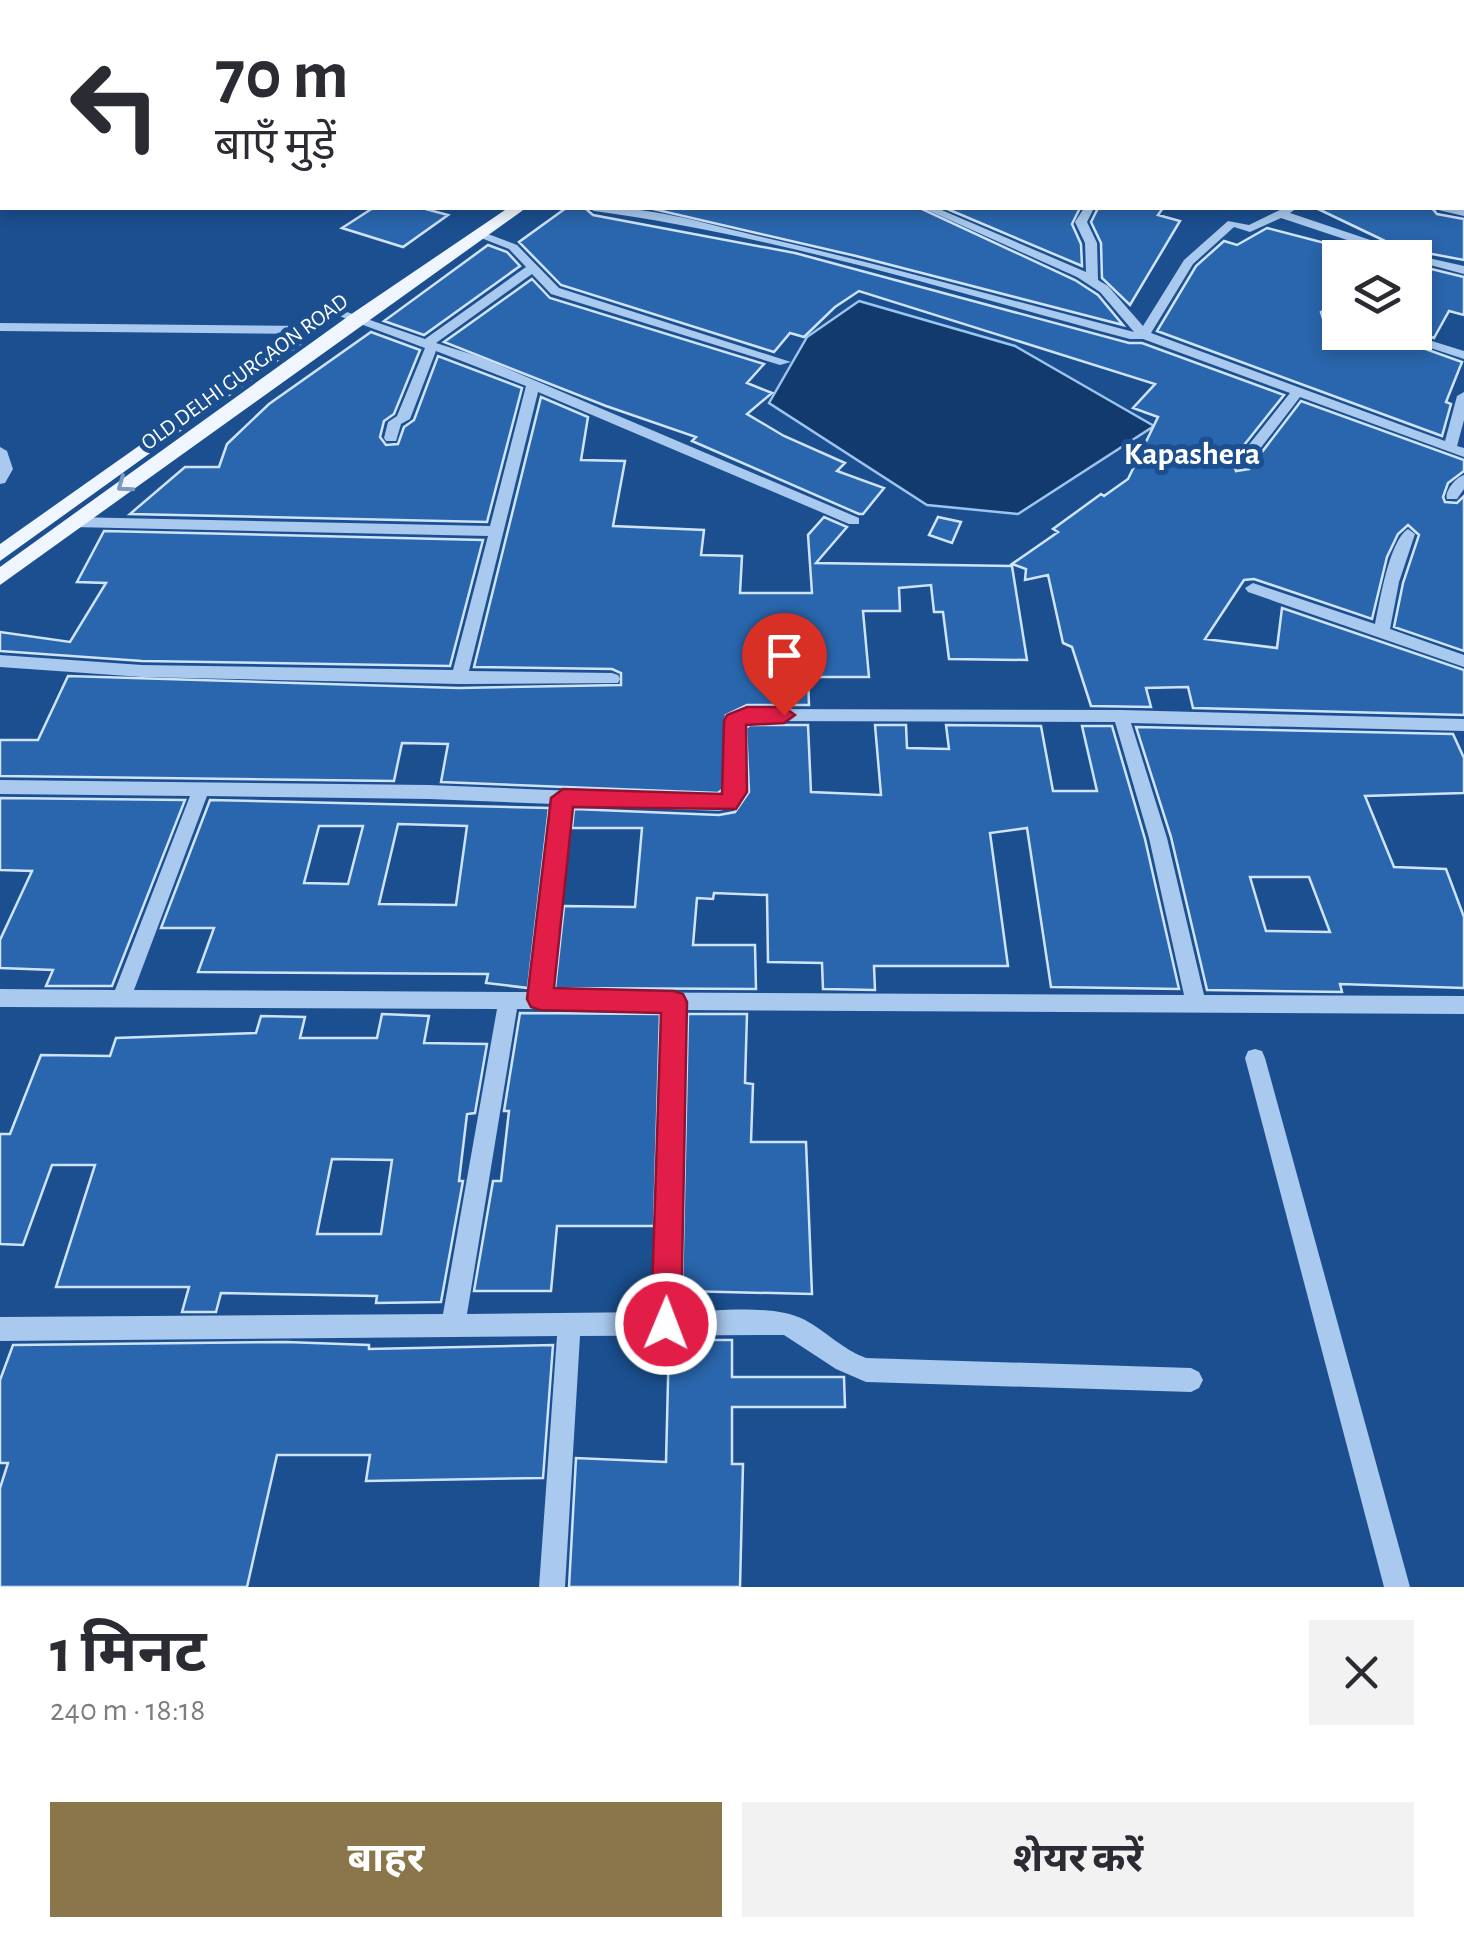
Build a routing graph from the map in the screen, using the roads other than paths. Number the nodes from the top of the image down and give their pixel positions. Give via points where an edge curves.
1 (490, 210) edge
2 (515, 210) edge
3 (609, 210) edge
4 (934, 210) edge
5 (1088, 210) edge
6 (1286, 211) edge
7 (480, 234) junction
8 (1366, 240) edge
9 (1432, 262) edge
10 (530, 270) junction
11 (1464, 270) edge
12 (1092, 280) junction
13 (346, 316) junction
14 (0, 327) edge
15 (311, 330) junction
16 (1144, 334) junction
17 (429, 345) junction
18 (1432, 345) edge
19 (1464, 355) edge
20 (785, 362) dead end
21 (533, 385) junction
22 (1298, 390) junction
23 (1464, 396) edge
24 (391, 438) dead end
25 (1457, 450) edge
26 (2, 459) edge
27 (1241, 464) dead end
28 (1464, 478) edge
29 (0, 480) edge
30 (1452, 496) dead end
31 (854, 521) dead end
32 (72, 522) junction
33 (495, 531) junction
34 (1408, 534) dead end
35 (0, 554) edge
36 (0, 578) edge
37 (1253, 588) dead end
38 (1382, 632) junction
39 (1464, 660) edge
40 (0, 661) edge
41 (459, 678) junction
42 (612, 679) dead end
43 (1122, 716) junction
44 (1464, 725) edge
45 (0, 788) edge
46 (201, 790) junction
47 (563, 798) junction
48 (122, 996) junction
49 (0, 998) edge
50 (509, 999) junction
51 (540, 999) junction
52 (674, 1002) junction
53 (1464, 1004) edge
54 (1196, 1005) junction
55 (1255, 1058) dead end
56 (666, 1324) junction
57 (453, 1326) junction
58 (569, 1326) junction
59 (0, 1329) edge
60 (1192, 1380) dead end
61 (552, 1587) edge
62 (1397, 1587) edge

1 - 13 main road, OLD DELHI GURGAON ROAD
2 - 7 main road, OLD DELHI GURGAON ROAD
3 - 16 street via 868,265 1117,335
4 - 12 street
5 - 12 street via 1081,222
6 - 8 street
6 - 16 street via 1250,230 1232,223 1204,247
7 - 10 street via 512,247
7 - 13 main road, OLD DELHI GURGAON ROAD
9 - 11 street
10 - 17 street
10 - 20 street via 555,291
12 - 16 street
13 - 15 main road, OLD DELHI GURGAON ROAD
13 - 17 street
13 -> 32 main road, OLD DELHI GURGAON ROAD
14 - 15 street
15 - 35 main road, OLD DELHI GURGAON ROAD
16 - 22 street
17 - 21 street
17 - 24 street
18 - 19 street
21 - 31 street
21 - 33 street
22 - 25 street
22 - 27 street
23 - 25 street
26 - 29 street
28 - 30 street
32 - 33 street
32 - 36 main road, OLD DELHI GURGAON ROAD
33 - 41 street
34 - 38 street
37 - 38 street
38 - 39 street
40 - 41 street
41 - 42 street
43 - 44 street
43 - 47 street via 747,715 735,721 736,792 728,803
43 - 54 street
45 - 46 street
46 - 47 street
46 - 48 street
47 - 51 street
48 - 49 street
48 - 50 street
50 - 51 street
50 - 57 street
51 - 52 street
52 - 54 street
52 - 56 street
53 - 54 street
55 - 62 street
56 - 58 street
56 - 60 street via 784,1323 801,1328 850,1366 884,1372
57 - 58 street
57 - 59 street
58 - 61 street

